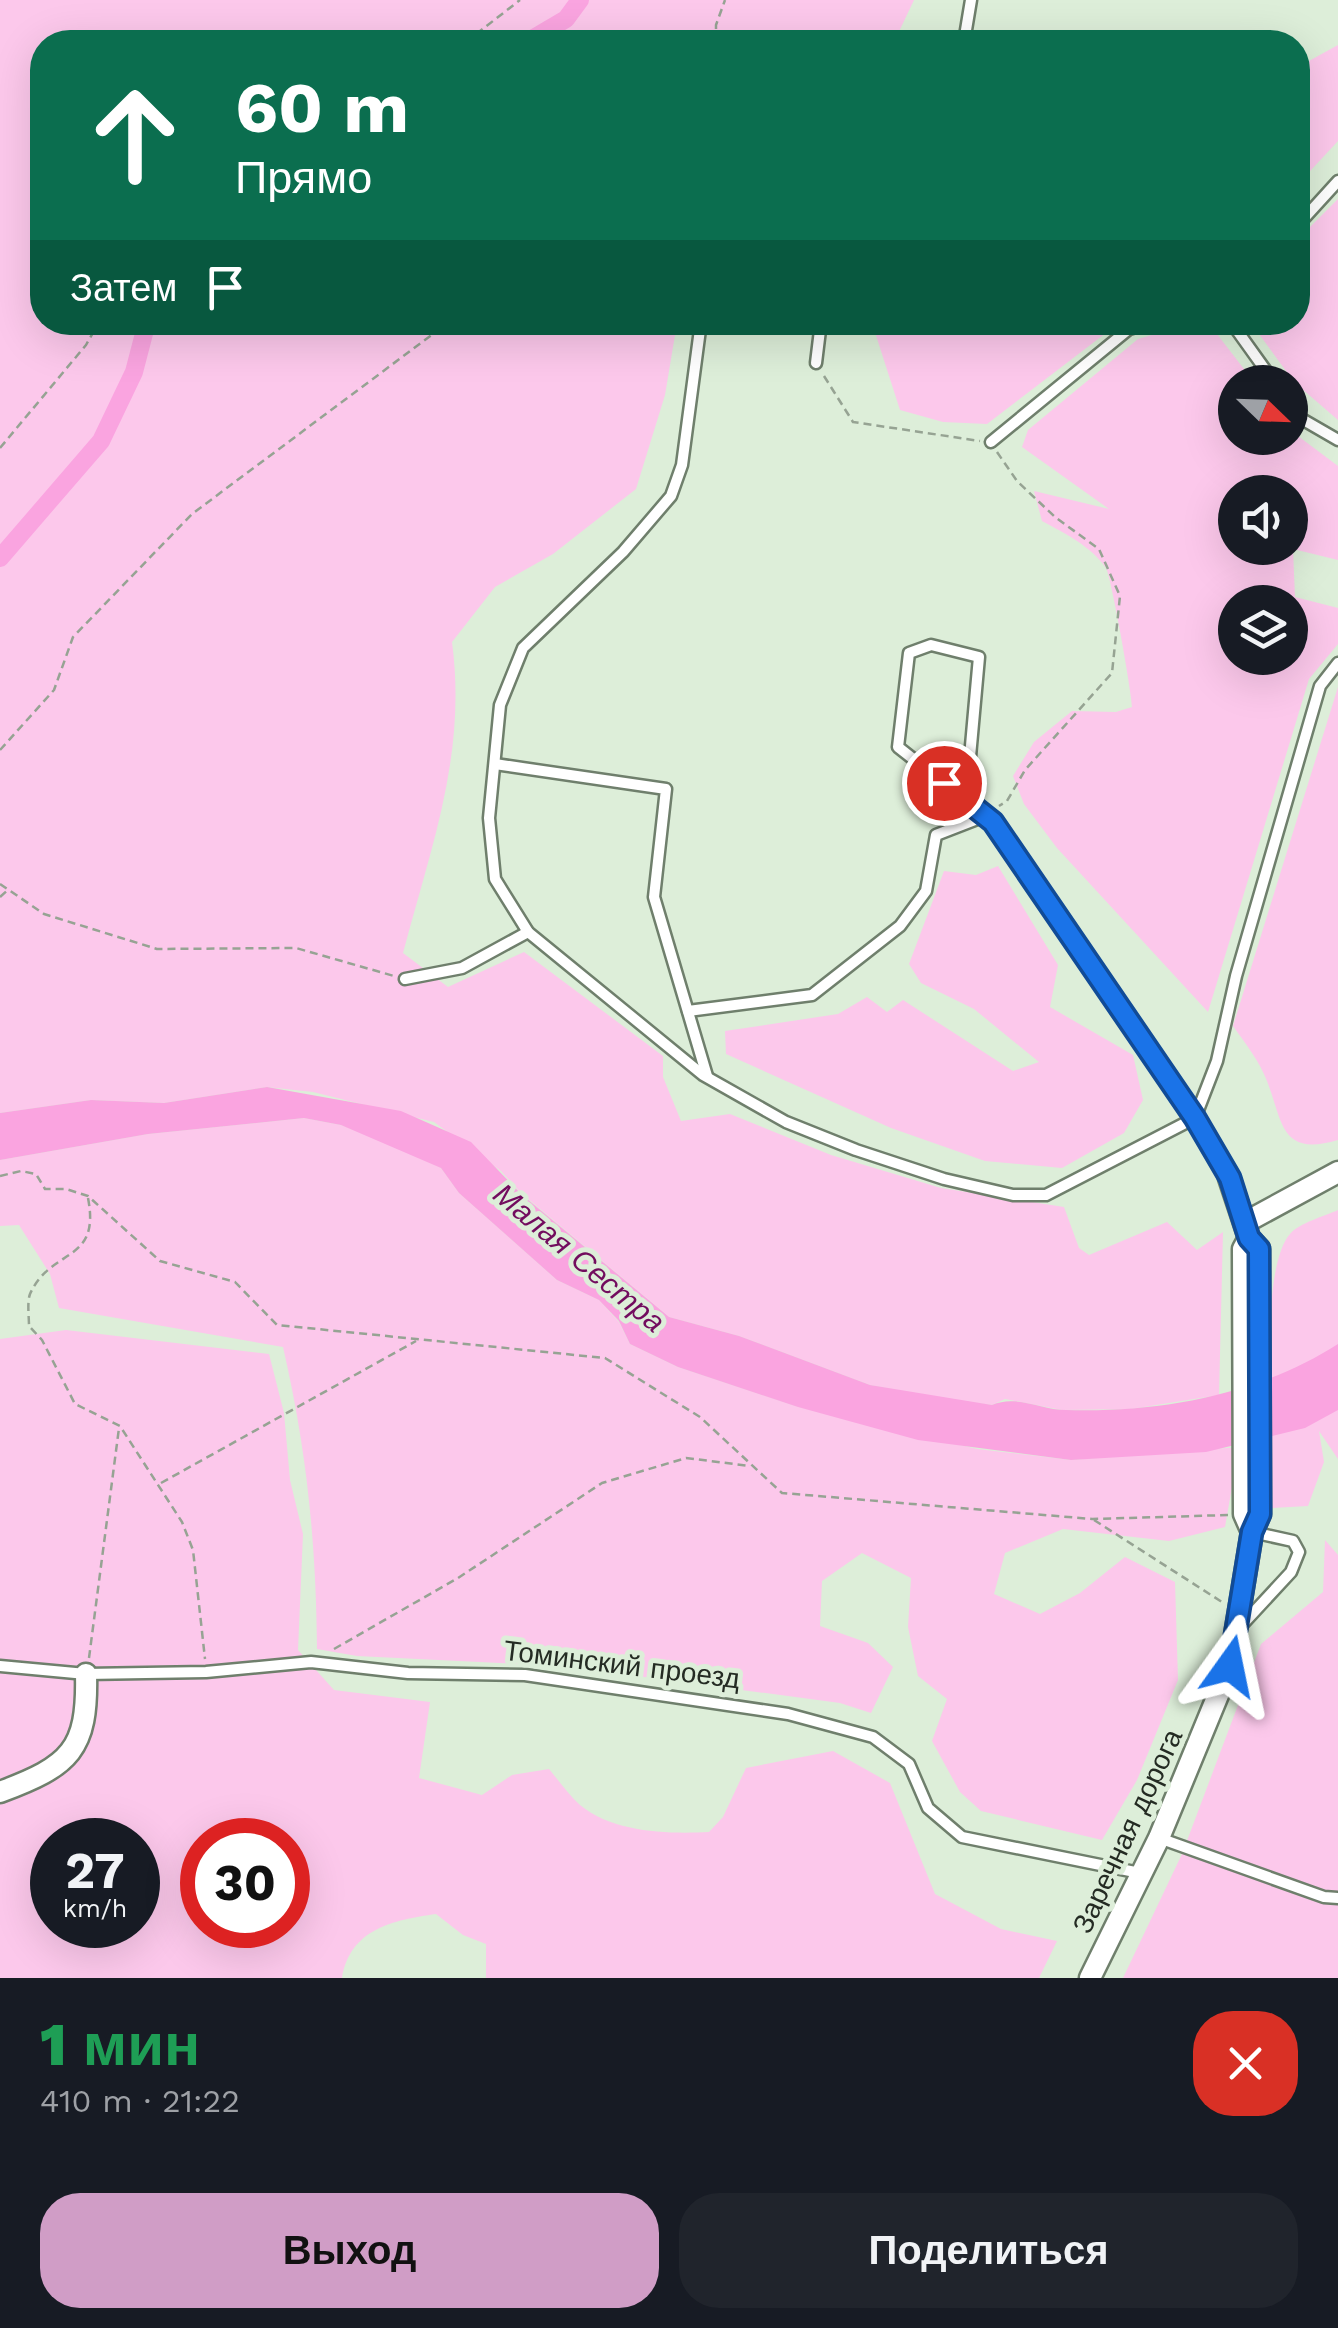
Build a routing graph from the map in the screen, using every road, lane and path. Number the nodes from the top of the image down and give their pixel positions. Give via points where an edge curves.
1 (520, 0) edge
2 (725, 0) edge
3 (971, 0) edge
4 (481, 30) edge
5 (716, 30) edge
6 (966, 30) edge
7 (1338, 181) edge
8 (1310, 212) edge
9 (92, 335) edge
10 (432, 335) edge
11 (698, 335) edge
12 (819, 335) edge
13 (1122, 335) edge
14 (1240, 335) edge
15 (816, 364) joint
16 (1262, 365) edge
17 (1308, 423) edge
18 (1338, 440) edge
19 (990, 442) junction
20 (0, 448) edge
21 (1338, 663) edge
22 (0, 750) edge
23 (495, 764) junction
24 (966, 801) junction
25 (985, 816) junction
26 (0, 884) edge
27 (8, 889) junction
28 (0, 897) edge
29 (528, 932) junction
30 (405, 980) joint
31 (688, 1011) junction
32 (708, 1078) junction
33 (1195, 1118) junction
34 (1338, 1172) edge
35 (0, 1176) edge
36 (1230, 1178) joint
37 (88, 1196) junction
38 (1249, 1239) junction
39 (420, 1339) junction
40 (120, 1426) junction
41 (753, 1466) junction
42 (160, 1484) junction
43 (1092, 1519) junction
44 (1252, 1520) junction
45 (1241, 1620) junction
46 (311, 1662) junction
47 (0, 1666) edge
48 (206, 1672) junction
49 (86, 1674) junction
50 (0, 1792) edge
51 (1159, 1838) junction
52 (1140, 1873) junction
53 (1338, 1898) edge
54 (1090, 1978) edge

1 - 4 path
2 - 5 path
3 - 6 lane
7 - 8 lane
9 - 20 path
10 - 22 path via 192,514 73,637 54,690
11 - 23 lane via 682,465 671,496 523,648 500,705
12 - 15 lane
13 - 19 lane
14 - 16 lane
15 - 19 path via 854,422
17 - 18 lane
19 - 25 path via 1016,480 1099,549 1120,596 1112,674 1025,770 1007,801
21 - 33 lane via 1320,686
23 - 29 lane via 489,818 495,878
23 - 31 lane via 666,789 654,896
24 - 24 lane via 979,657 931,646 909,653 898,747
24 - 25 lane
25 - 31 lane via 936,835 926,890 900,926 812,995
25 - 33 lane
26 - 27 path
27 - 28 path
27 - 30 path via 44,914 157,949 296,948
29 - 30 lane via 462,968
29 - 32 lane
31 - 32 lane
32 - 33 lane via 786,1122 856,1150 1013,1195 1046,1195
33 - 36 lane
34 - 38 street
35 - 37 path via 36,1174 45,1189
36 - 38 street, Заречная дорога
37 - 39 path via 160,1261 235,1282 277,1325
37 - 40 path via 93,1224 79,1252 53,1265 29,1296 29,1326 75,1404
38 - 44 street, Заречная дорога
39 - 41 path via 605,1358 700,1417
39 - 42 path
40 - 42 path
40 - 49 path
41 - 43 path via 782,1494
41 - 46 path via 686,1458 602,1483 458,1578
42 - 48 path via 193,1550
43 - 44 path
43 - 45 path
44 - 45 street, Заречная дорога
44 - 45 lane via 1293,1540 1299,1552 1270,1598
45 - 51 street, Заречная дорога via 1230,1666
46 - 48 lane, Томинский проезд
46 - 52 lane, Томинский проезд via 408,1673 525,1675 842,1726 873,1737 909,1764 928,1808 962,1836
47 - 49 lane, Томинский проезд
48 - 49 lane, Томинский проезд
49 - 50 street via 87,1716 64,1760
51 - 52 street, Заречная дорога
51 - 53 lane
52 - 54 street, Заречная дорога

